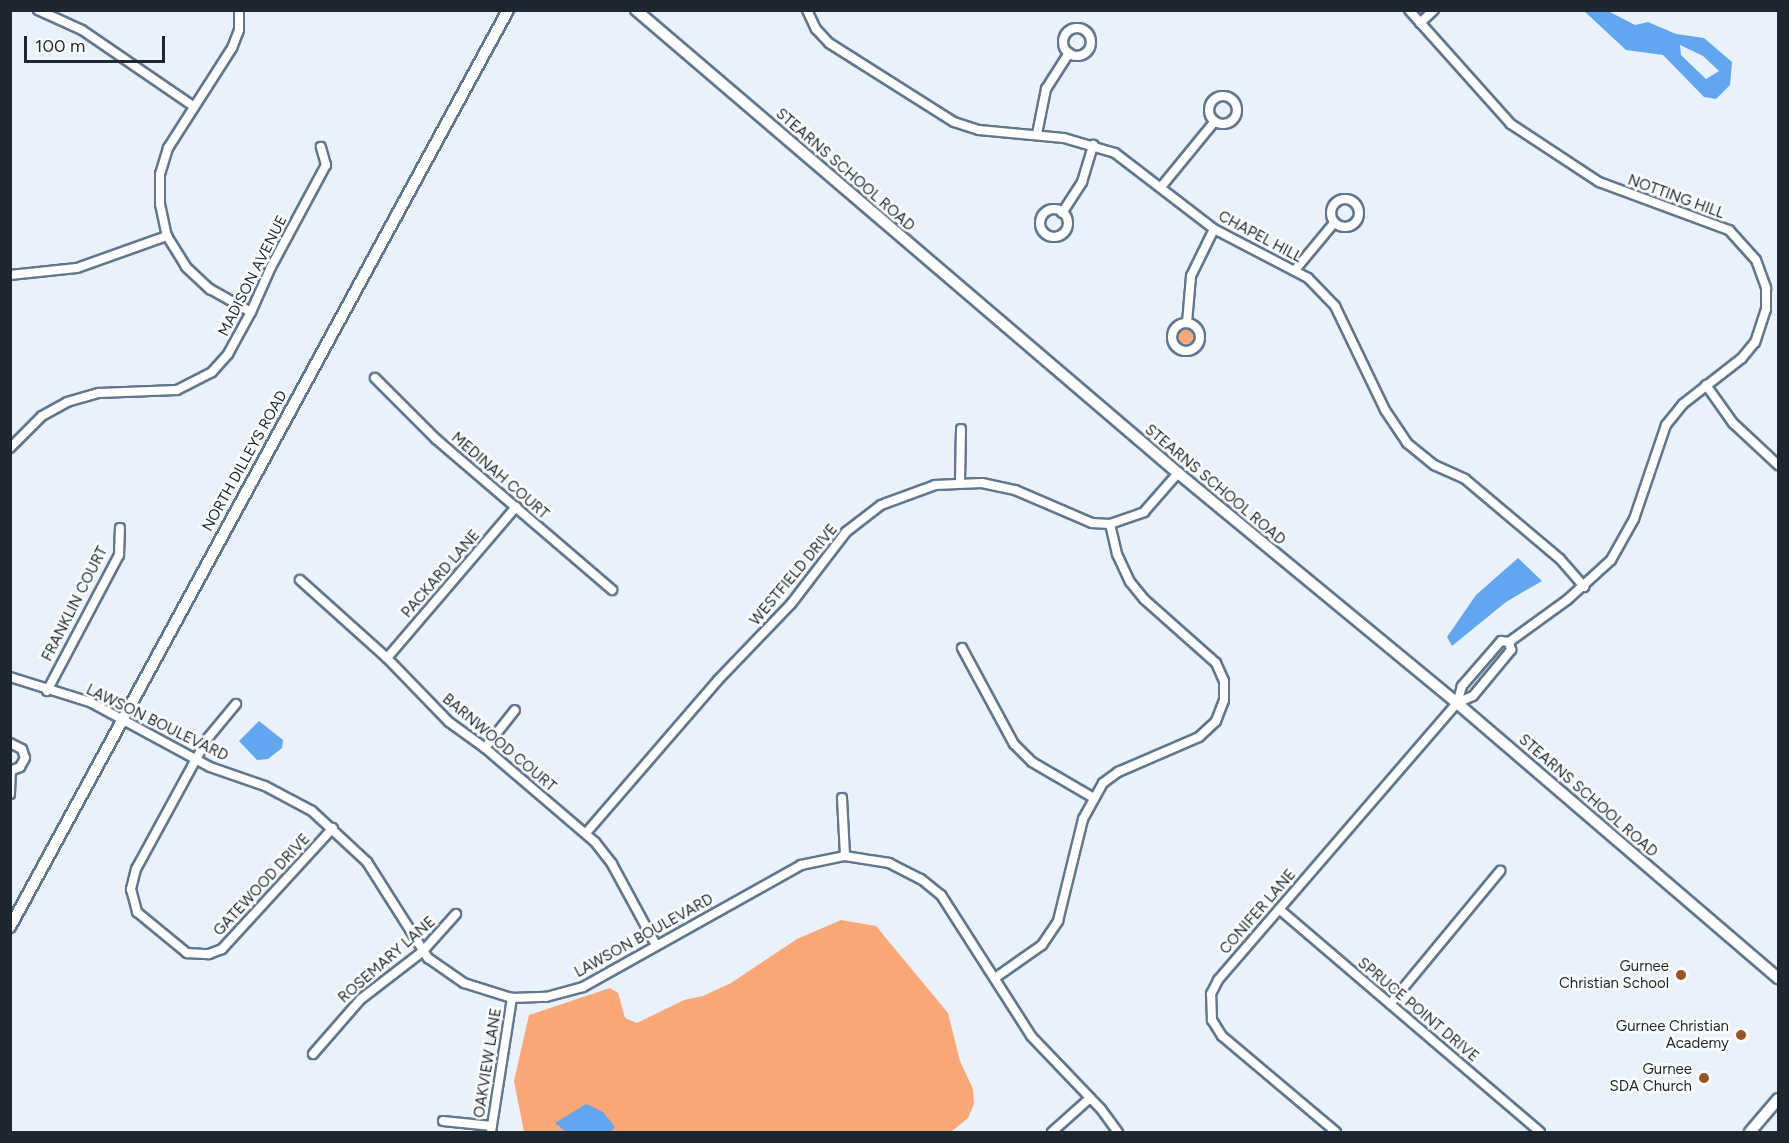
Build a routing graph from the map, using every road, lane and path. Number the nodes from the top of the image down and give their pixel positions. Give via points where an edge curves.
1 (38, 10) edge
2 (239, 10) edge
3 (508, 10) edge
4 (636, 10) edge
5 (807, 10) edge
6 (1409, 10) edge
7 (1434, 10) edge
8 (1420, 23) junction
9 (1069, 53) dead end
10 (193, 106) junction
11 (1215, 121) dead end
12 (1037, 134) junction
13 (1093, 145) junction
14 (321, 147) dead end
15 (1161, 187) junction
16 (1062, 213) dead end
17 (1334, 223) dead end
18 (1214, 229) junction
19 (167, 236) junction
20 (1295, 270) junction
21 (10, 275) edge
22 (251, 312) junction
23 (1187, 323) dead end
24 (375, 378) dead end
25 (1706, 385) junction
26 (961, 429) dead end
27 (10, 448) edge
28 (1779, 465) edge
29 (1178, 473) junction
30 (960, 481) junction
31 (516, 507) junction
32 (1110, 524) junction
33 (120, 528) dead end
34 (300, 580) dead end
35 (1584, 586) junction
36 (612, 590) dead end
37 (1509, 642) junction
38 (962, 648) dead end
39 (387, 658) junction
40 (10, 677) edge
41 (47, 690) junction
42 (1457, 703) junction
43 (236, 704) dead end
44 (515, 710) dead end
45 (122, 719) junction
46 (10, 743) edge
47 (485, 748) junction
48 (195, 759) junction
49 (11, 771) edge
50 (10, 794) edge
51 (1092, 797) junction
52 (842, 798) dead end
53 (333, 828) junction
54 (586, 833) junction
55 (845, 856) junction
56 (1500, 871) dead end
57 (1279, 909) junction
58 (456, 914) dead end
59 (10, 927) edge
60 (656, 945) junction
61 (422, 952) junction
62 (995, 978) junction
63 (1779, 978) edge
64 (512, 998) junction
65 (1390, 1004) junction
66 (313, 1054) dead end
67 (1090, 1098) junction
68 (1779, 1099) edge
69 (443, 1121) dead end
70 (492, 1129) edge
71 (1052, 1132) edge
72 (1118, 1132) edge
73 (1336, 1132) edge
74 (1540, 1132) edge
75 (1750, 1132) edge

1 - 10 street via 82,30
2 - 10 street via 232,48
3 - 45 main road, NORTH DILLEYS ROAD
4 - 29 main road, STEARNS SCHOOL ROAD
5 - 12 street, CHAPEL HILL via 829,43 954,122 979,130
6 - 8 street, NOTTING HILL
7 - 8 street
8 - 25 street, NOTTING HILL via 1513,126 1599,182 1719,225 1746,245 1760,267 1766,288 1764,320 1749,350
9 - 12 street via 1046,89
10 - 19 street via 168,148 160,174 160,204
11 - 15 street
12 - 13 street, CHAPEL HILL
13 - 15 street, CHAPEL HILL via 1124,158
13 - 16 street via 1082,182
14 - 22 street, MADISON AVENUE via 326,165
15 - 18 street, CHAPEL HILL
17 - 20 street
18 - 20 street, CHAPEL HILL
18 - 23 street via 1191,276
19 - 21 street via 77,268
19 - 22 street via 196,278
20 - 35 street, CHAPEL HILL via 1335,306 1385,410 1407,443 1434,465 1465,478 1560,559
22 - 27 street, MADISON AVENUE via 228,354 202,380 177,390 99,393 67,402 33,423
24 - 31 street, MEDINAH COURT via 436,439
25 - 28 street via 1733,423
25 - 35 street, NOTTING HILL via 1666,425 1629,531 1611,560
26 - 30 street
29 - 32 street via 1144,512
29 - 42 main road, STEARNS SCHOOL ROAD
30 - 32 street, WESTFIELD DRIVE via 1016,490 1092,523
30 - 54 street, WESTFIELD DRIVE via 935,484 896,497 846,532 791,603 717,680
31 - 36 street, MEDINAH COURT
31 - 39 street, PACKARD LANE
32 - 51 street via 1117,554 1130,582 1216,663 1225,693 1220,715 1208,730 1118,772
33 - 41 street, FRANKLIN COURT via 119,555
34 - 39 street, BARNWOOD COURT
35 - 37 street, NOTTING HILL
37 - 42 street, NOTTING HILL via 1511,650 1473,696
37 - 42 street, NOTTING HILL via 1501,641 1461,686
38 - 51 street via 1014,744 1032,762
39 - 47 street, BARNWOOD COURT via 449,722
40 - 41 street, LAWSON BOULEVARD
41 - 45 street, LAWSON BOULEVARD via 90,702
42 - 57 street, CONIFER LANE
42 - 63 main road, STEARNS SCHOOL ROAD
43 - 48 street, GATEWOOD DRIVE
44 - 47 street
45 - 48 street, LAWSON BOULEVARD
45 - 59 main road, NORTH DILLEYS ROAD
46 - 49 street via 22,749 25,758 20,767
47 - 54 street, BARNWOOD COURT
48 - 53 street, LAWSON BOULEVARD via 290,798
48 - 53 street, GATEWOOD DRIVE via 136,869 131,889 137,912 178,949 210,954 228,945
49 - 50 street
51 - 62 street via 1058,921 1042,945
52 - 55 street
53 - 61 street, LAWSON BOULEVARD via 367,862
54 - 60 street, BARNWOOD COURT via 612,864
55 - 60 street, LAWSON BOULEVARD via 787,871
55 - 62 street, LAWSON BOULEVARD via 889,863 921,879 952,909
56 - 65 street
57 - 65 street, SPRUCE POINT DRIVE
57 - 73 street, CONIFER LANE via 1218,980 1211,994 1210,1011 1222,1036
58 - 61 street, ROSEMARY LANE
60 - 64 street, LAWSON BOULEVARD via 583,987 546,997
61 - 64 street, LAWSON BOULEVARD via 464,983
61 - 66 street, ROSEMARY LANE via 361,999
62 - 67 street, LAWSON BOULEVARD via 1044,1054
64 - 70 street, OAKVIEW LANE
65 - 74 street, SPRUCE POINT DRIVE
67 - 71 street
67 - 72 street, LAWSON BOULEVARD
68 - 75 main road
69 - 70 street

